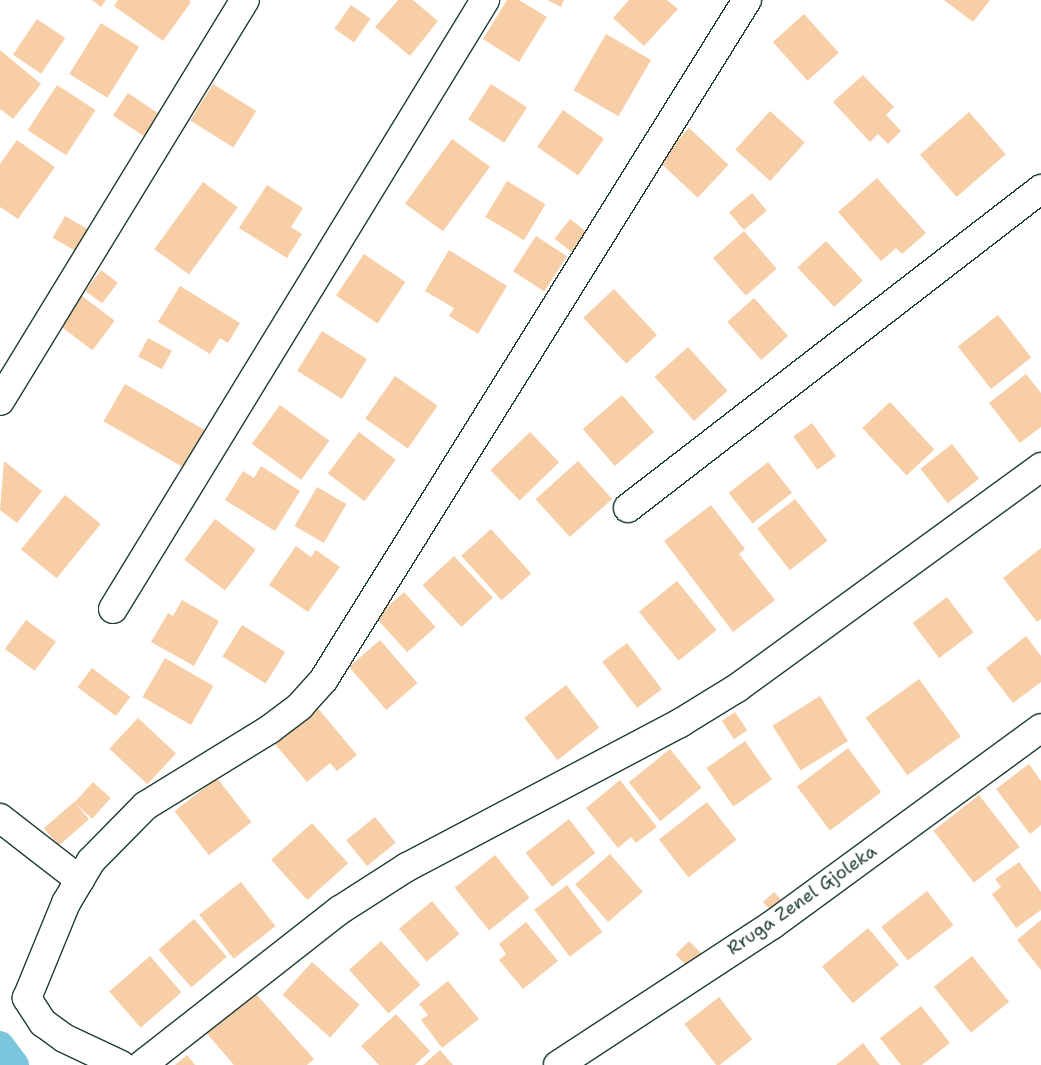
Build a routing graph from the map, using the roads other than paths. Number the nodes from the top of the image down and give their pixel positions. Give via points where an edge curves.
1 (245, 0) edge
2 (486, 0) edge
3 (747, 0) edge
4 (1041, 189) edge
5 (0, 401) edge
6 (1041, 467) edge
7 (628, 508) dead end
8 (113, 609) dead end
9 (1041, 728) edge
10 (0, 818) edge
11 (80, 880) junction
12 (121, 1065) edge
13 (142, 1065) edge
14 (558, 1065) edge

1 - 5 street
2 - 8 street
3 - 11 street via 324,679 300,706 270,729 145,806 91,861
4 - 7 street
6 - 13 street via 737,688 680,723 408,868 340,910
9 - 14 street, Rruga Zenel Gjoleka via 772,925
10 - 11 street
11 - 12 street via 30,981 27,998 43,1023 64,1038

